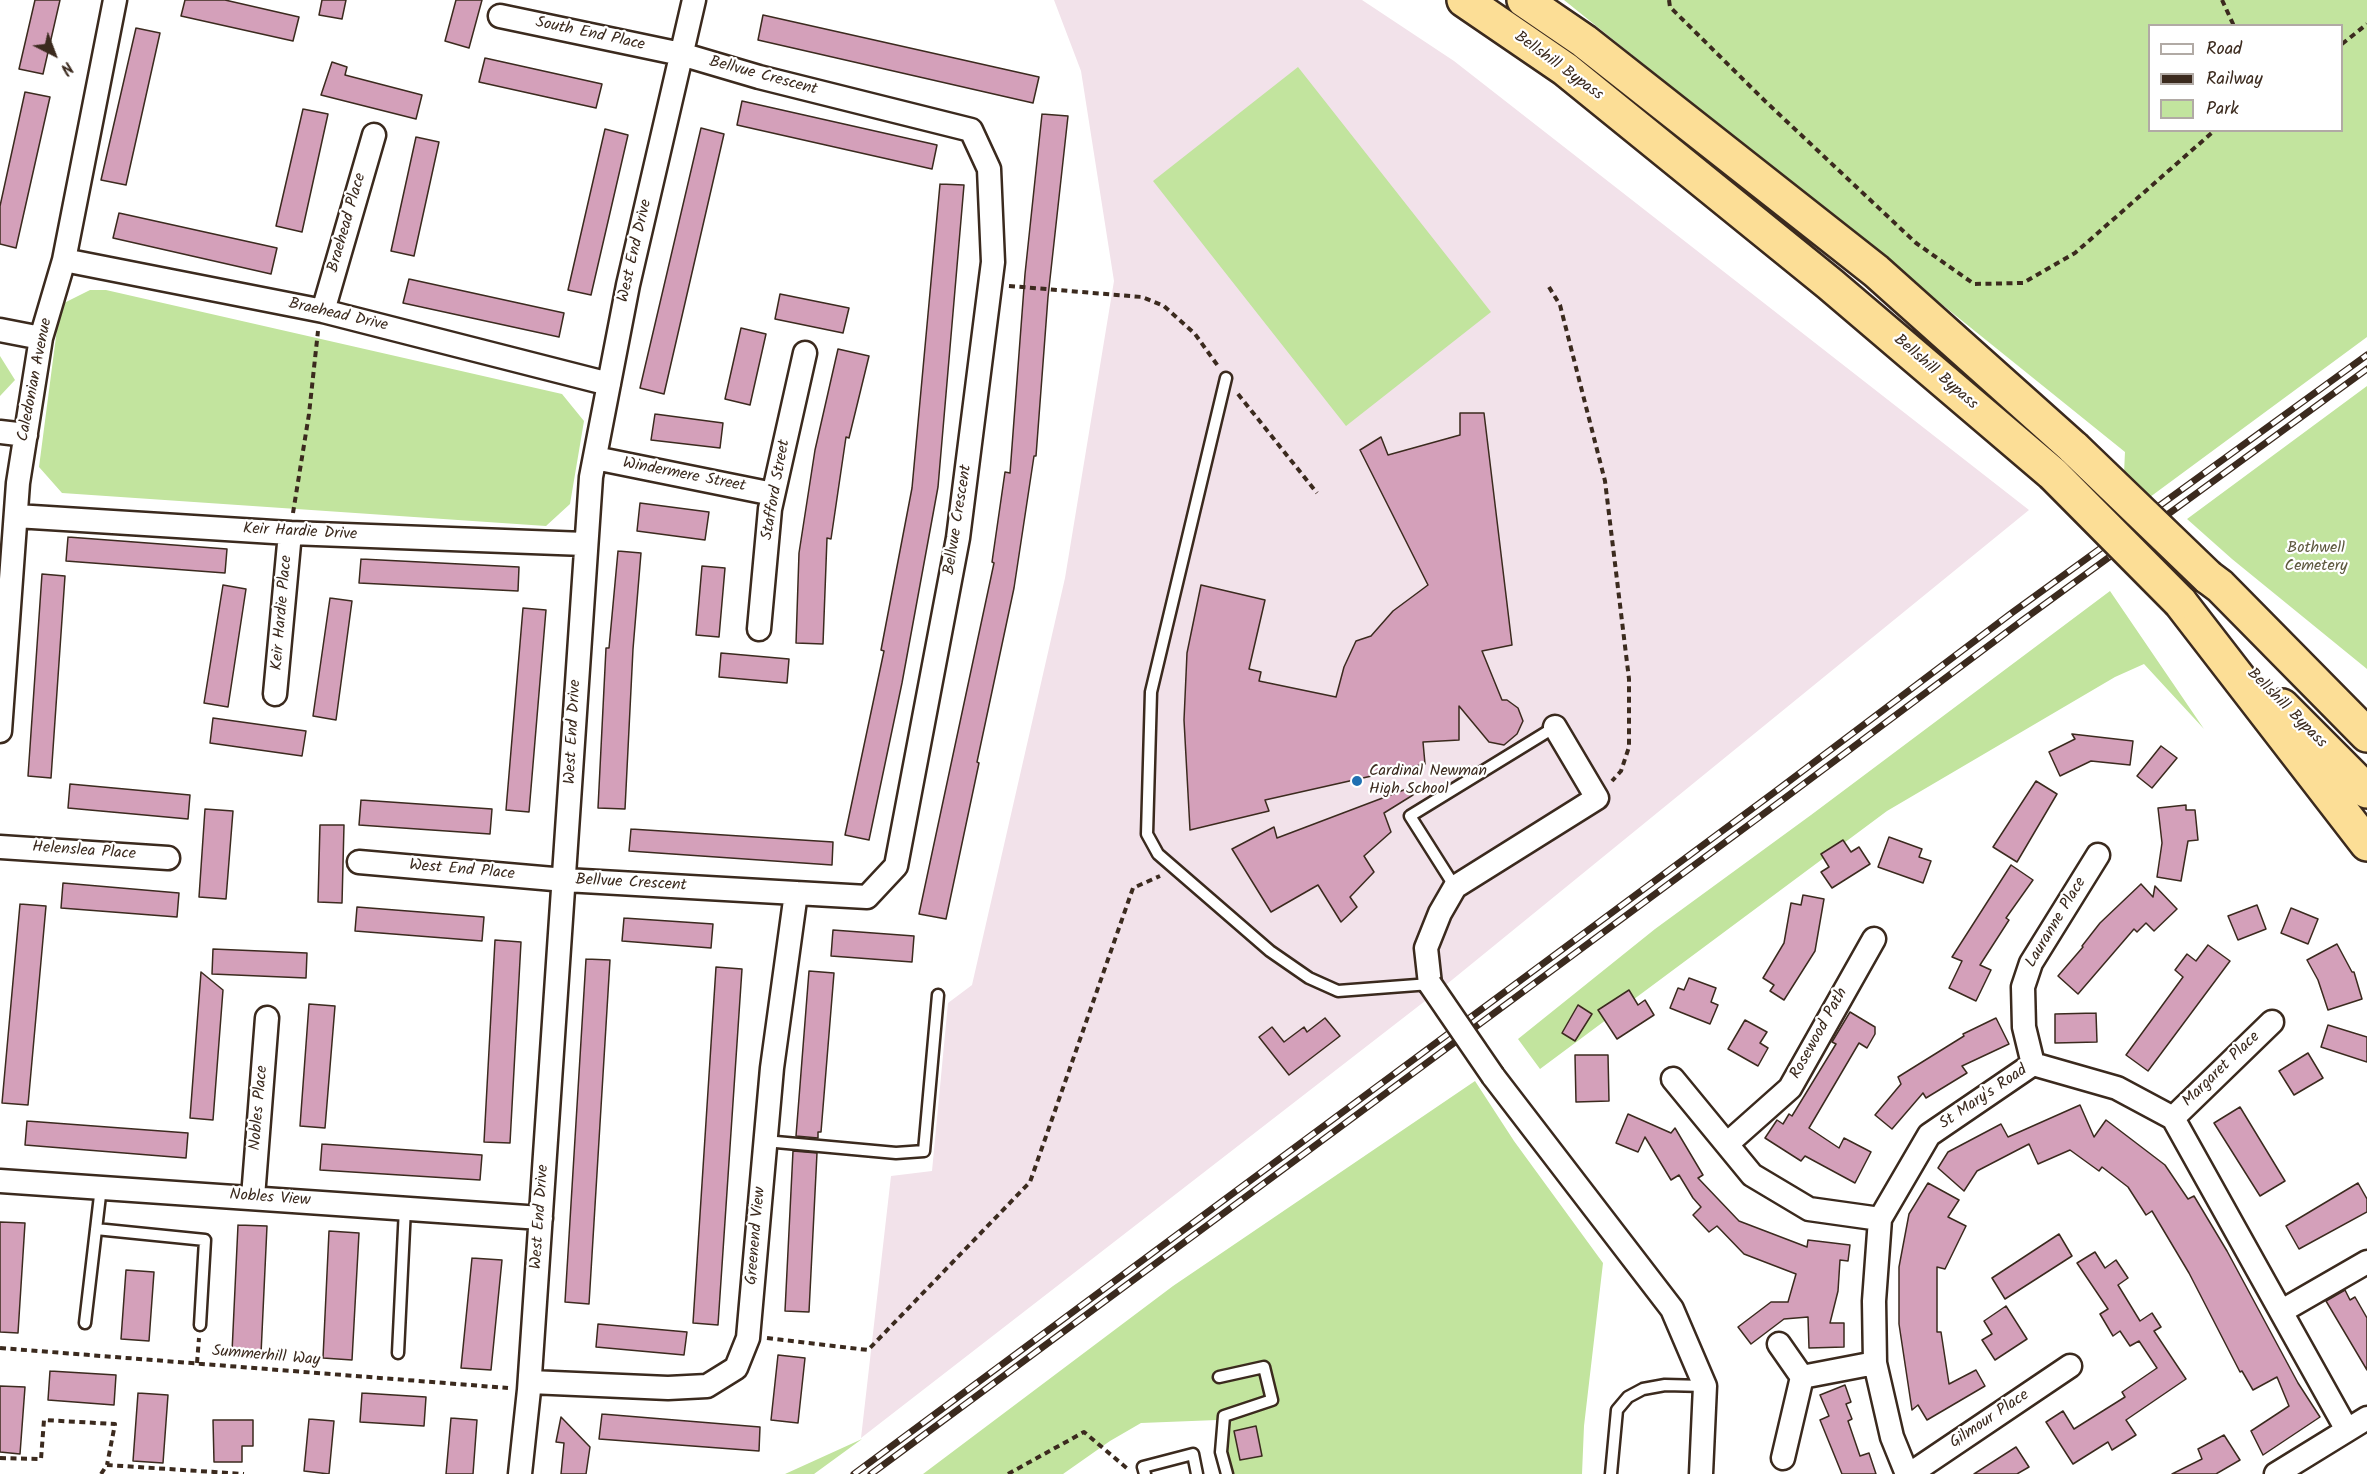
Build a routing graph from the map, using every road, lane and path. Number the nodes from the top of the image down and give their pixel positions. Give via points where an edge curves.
1 (115, 0) edge
2 (694, 0) edge
3 (1464, 0) edge
4 (1524, 0) edge
5 (1669, 0) edge
6 (2222, 0) edge
7 (500, 16) dead end
8 (2233, 24) edge
9 (2367, 24) edge
10 (2343, 43) edge
11 (681, 54) junction
12 (2213, 132) edge
13 (374, 135) dead end
14 (64, 260) junction
15 (991, 285) junction
16 (1549, 287) dead end
17 (318, 310) junction
18 (0, 330) edge
19 (41, 338) junction
20 (805, 352) dead end
21 (1226, 378) junction
22 (609, 384) junction
23 (0, 432) edge
24 (26, 435) junction
25 (595, 458) junction
26 (773, 494) junction
27 (1317, 494) dead end
28 (16, 516) junction
29 (290, 533) junction
30 (585, 544) junction
31 (2214, 581) junction
32 (2180, 602) junction
33 (759, 629) dead end
34 (275, 693) dead end
35 (2367, 706) edge
36 (1555, 727) joint
37 (0, 731) edge
38 (2367, 735) edge
39 (2367, 791) edge
40 (1597, 798) junction
41 (2367, 844) edge
42 (0, 847) edge
43 (2098, 855) dead end
44 (168, 858) dead end
45 (359, 862) dead end
46 (1175, 869) junction
47 (565, 880) junction
48 (1455, 887) junction
49 (796, 893) junction
50 (1874, 939) dead end
51 (1430, 984) junction
52 (938, 996) dead end
53 (267, 1018) dead end
54 (2272, 1022) dead end
55 (2033, 1064) junction
56 (1673, 1078) dead end
57 (2173, 1118) junction
58 (765, 1141) junction
59 (1727, 1144) junction
60 (0, 1181) edge
61 (101, 1187) junction
62 (253, 1197) junction
63 (405, 1208) junction
64 (541, 1218) junction
65 (1880, 1219) junction
66 (96, 1229) junction
67 (2367, 1262) edge
68 (2282, 1311) junction
69 (85, 1323) dead end
70 (200, 1325) joint
71 (748, 1338) junction
72 (1779, 1344) dead end
73 (0, 1348) edge
74 (398, 1353) dead end
75 (196, 1363) junction
76 (1875, 1363) junction
77 (2070, 1366) dead end
78 (1219, 1377) dead end
79 (1802, 1377) junction
80 (530, 1386) junction
81 (1705, 1386) junction
82 (2367, 1418) edge
83 (2347, 1430) junction
84 (0, 1458) edge
85 (1783, 1458) dead end
86 (107, 1465) junction
87 (204, 1473) edge
88 (101, 1474) edge
89 (244, 1474) edge
90 (520, 1474) edge
91 (1008, 1474) edge
92 (1134, 1474) edge
93 (1145, 1474) edge
94 (1197, 1474) edge
95 (1227, 1474) edge
96 (1611, 1474) edge
97 (1701, 1474) edge
98 (1908, 1474) edge
99 (2276, 1474) edge

1 - 14 street, Caledonian Avenue
2 - 11 street, West End Drive
3 - 32 highway, Bellshill Bypass, bridge via 1565,69 1830,284 2053,474
4 - 31 highway, bridge via 1584,41 1876,271 2074,448
5 - 12 path via 1670,7 1765,101 1907,235 1974,284 2023,283 2075,253
6 - 8 path
7 - 11 street, South End Place
9 - 10 path
11 - 15 street, Bellvue Crescent via 971,130 989,169
11 - 22 street, West End Drive
13 - 17 street, Braehead Place
14 - 17 street, Braehead Drive
14 - 19 street, Caledonian Avenue
15 - 21 path via 1142,297 1164,306 1195,334
15 - 49 street, Bellvue Crescent via 958,538 896,866 867,897
16 - 40 path via 1560,305 1605,482 1629,679 1629,747 1621,771
17 - 22 street, Braehead Drive
17 - 29 path via 318,336
18 - 19 street
19 - 24 street, Caledonian Avenue
20 - 26 street, Stafford Street
21 - 27 path
21 - 46 lane via 1151,692 1147,834 1158,854
22 - 25 street, West End Drive
23 - 24 street
24 - 28 street, Caledonian Avenue
25 - 26 street, Windermere Street
25 - 30 street, West End Drive
26 - 33 street, Stafford Street
28 - 29 street, Keir Hardie Drive
28 - 37 street, Caledonian Avenue
29 - 30 street, Keir Hardie Drive
29 - 34 street, Keir Hardie Place
30 - 47 street, West End Drive
31 - 35 highway
31 - 38 highway
32 - 39 highway, Bellshill Bypass
32 - 41 highway
36 - 40 street
36 - 48 lane via 1410,816
40 - 48 street
42 - 44 street, Helenslea Place
43 - 55 street, Lauranne Place via 2031,963 2023,987 2024,1027
45 - 47 street, West End Place
46 - 51 lane via 1270,951 1309,978 1338,991
46 - 71 path via 1133,888 1030,1182 868,1350
47 - 49 street, Bellvue Crescent
47 - 64 street, West End Drive
48 - 51 street via 1426,948
49 - 58 street, Greenend View via 771,1068
50 - 59 street, Rosewood Path via 1790,1088
51 - 81 street, bridge via 1493,1076 1672,1309
52 - 58 lane via 924,1151 896,1153
53 - 62 street, Nobles Place
54 - 57 street, Margaret Place
55 - 57 street, St Mary's Road via 2116,1088
55 - 65 street, St Mary's Road via 1929,1135
56 - 59 street
57 - 68 street
58 - 71 street, Greenend View
59 - 65 street via 1752,1175 1809,1209
60 - 61 street, Nobles View
61 - 62 street, Nobles View
61 - 66 lane
62 - 63 street, Nobles View
63 - 64 street, Nobles View
63 - 74 lane
64 - 80 street, West End Drive
65 - 76 street, St Mary's Road via 1874,1301
66 - 69 lane
66 - 70 lane via 205,1240
67 - 68 street
68 - 83 street
70 - 75 path
71 - 80 street, Greenend View via 736,1368 707,1386
72 - 79 street
73 - 75 path, Summerhill Way
75 - 80 path, Summerhill Way
76 - 79 street
76 - 98 street, St Mary's Road via 1892,1437
77 - 98 street, Gilmour Place
78 - 95 lane via 1264,1367 1272,1400 1224,1416 1221,1452
79 - 85 street
80 - 90 street, West End Drive
81 - 96 lane via 1665,1385 1628,1397 1617,1410
81 - 97 street
82 - 83 street
83 - 99 street
84 - 86 path via 41,1459 44,1420 115,1424
86 - 87 path
86 - 88 path
87 - 89 path
91 - 92 path via 1084,1432
93 - 94 lane via 1143,1467 1193,1454

